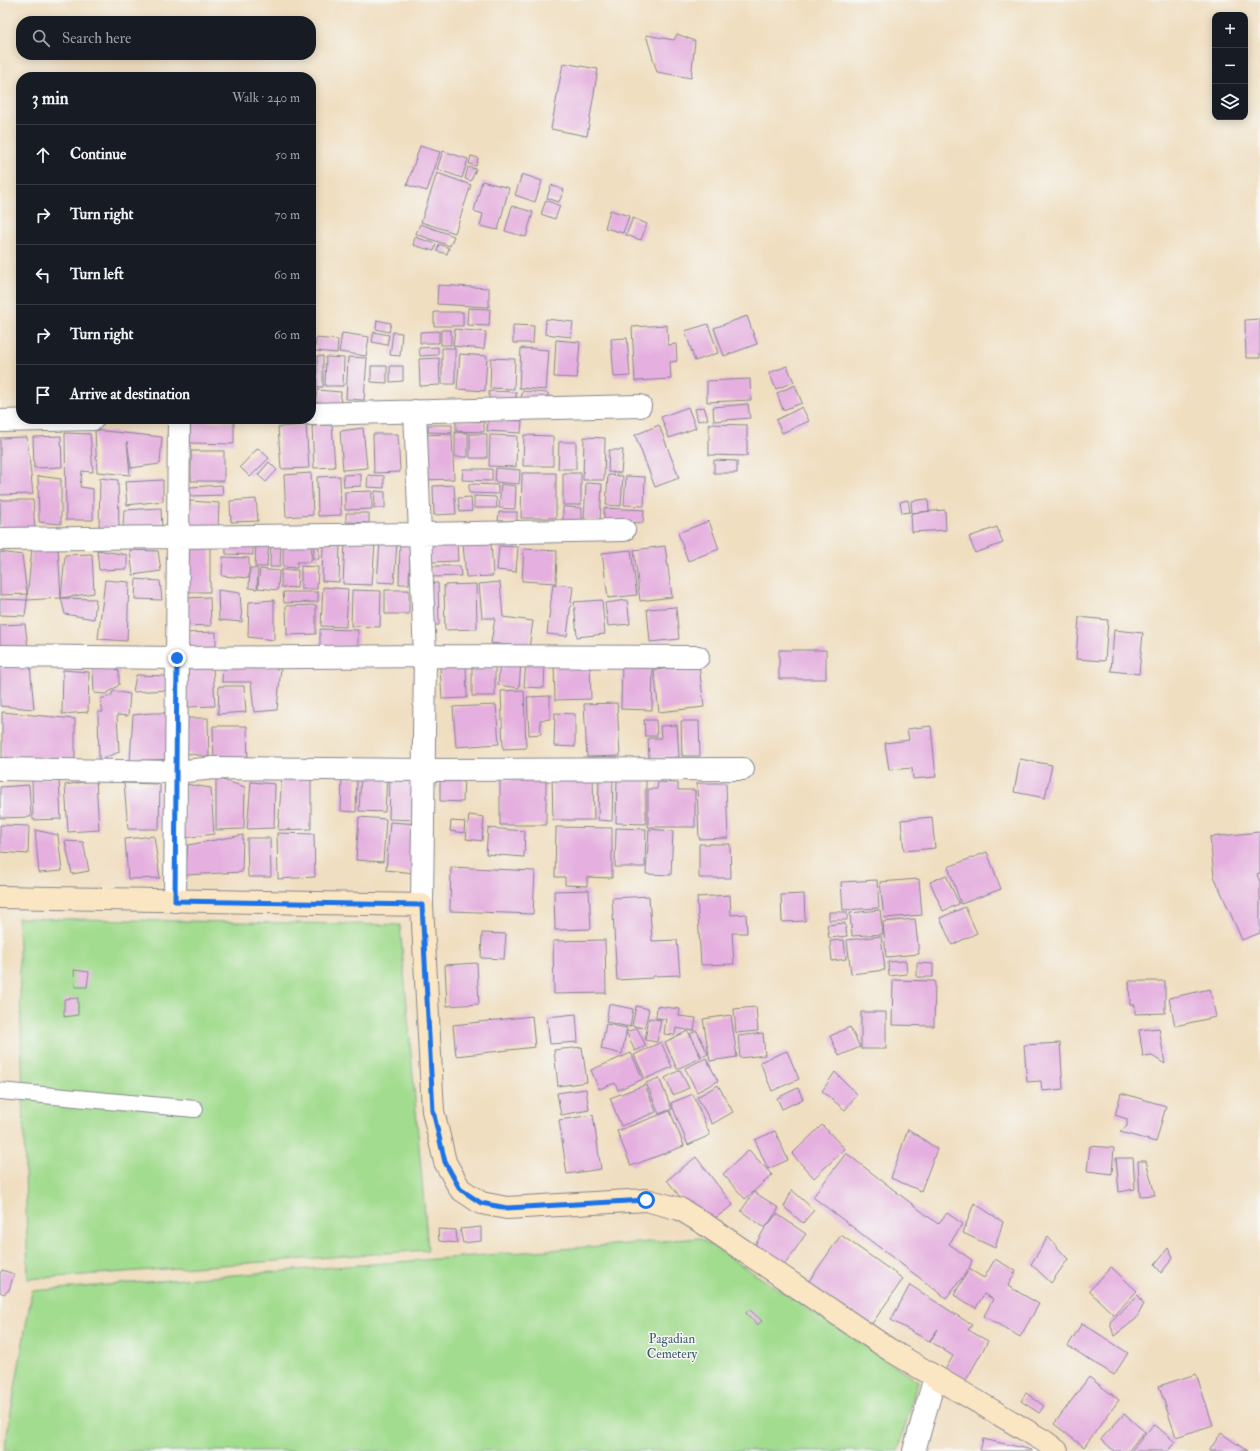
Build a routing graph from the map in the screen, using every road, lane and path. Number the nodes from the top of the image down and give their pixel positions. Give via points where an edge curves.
1 (640, 406) dead end
2 (415, 411) junction
3 (316, 414) edge
4 (0, 421) edge
5 (16, 421) edge
6 (179, 424) edge
7 (624, 530) dead end
8 (420, 534) junction
9 (178, 538) junction
10 (0, 539) edge
11 (0, 656) edge
12 (425, 656) junction
13 (698, 657) dead end
14 (177, 658) junction
15 (743, 769) dead end
16 (0, 770) edge
17 (423, 770) junction
18 (176, 772) junction
19 (0, 897) edge
20 (175, 901) junction
21 (422, 905) junction
22 (0, 1091) edge
23 (195, 1109) dead end
24 (934, 1377) junction
25 (1050, 1449) edge
26 (914, 1451) edge

1 - 2 street
2 - 3 street
2 - 8 street
4 - 5 street
6 - 9 street
7 - 8 street
8 - 9 street
8 - 12 street
9 - 10 street
9 - 14 street
11 - 14 street
12 - 13 street
12 - 14 street
12 - 17 street
14 - 18 street
15 - 17 street
16 - 18 street
17 - 18 street via 214,768
17 - 21 street
18 - 20 street
19 - 20 street
20 - 21 street
21 - 24 street via 433,1111 445,1162 460,1189 481,1203 507,1208 646,1200 680,1209
22 - 23 lane
24 - 25 street
24 - 26 street

